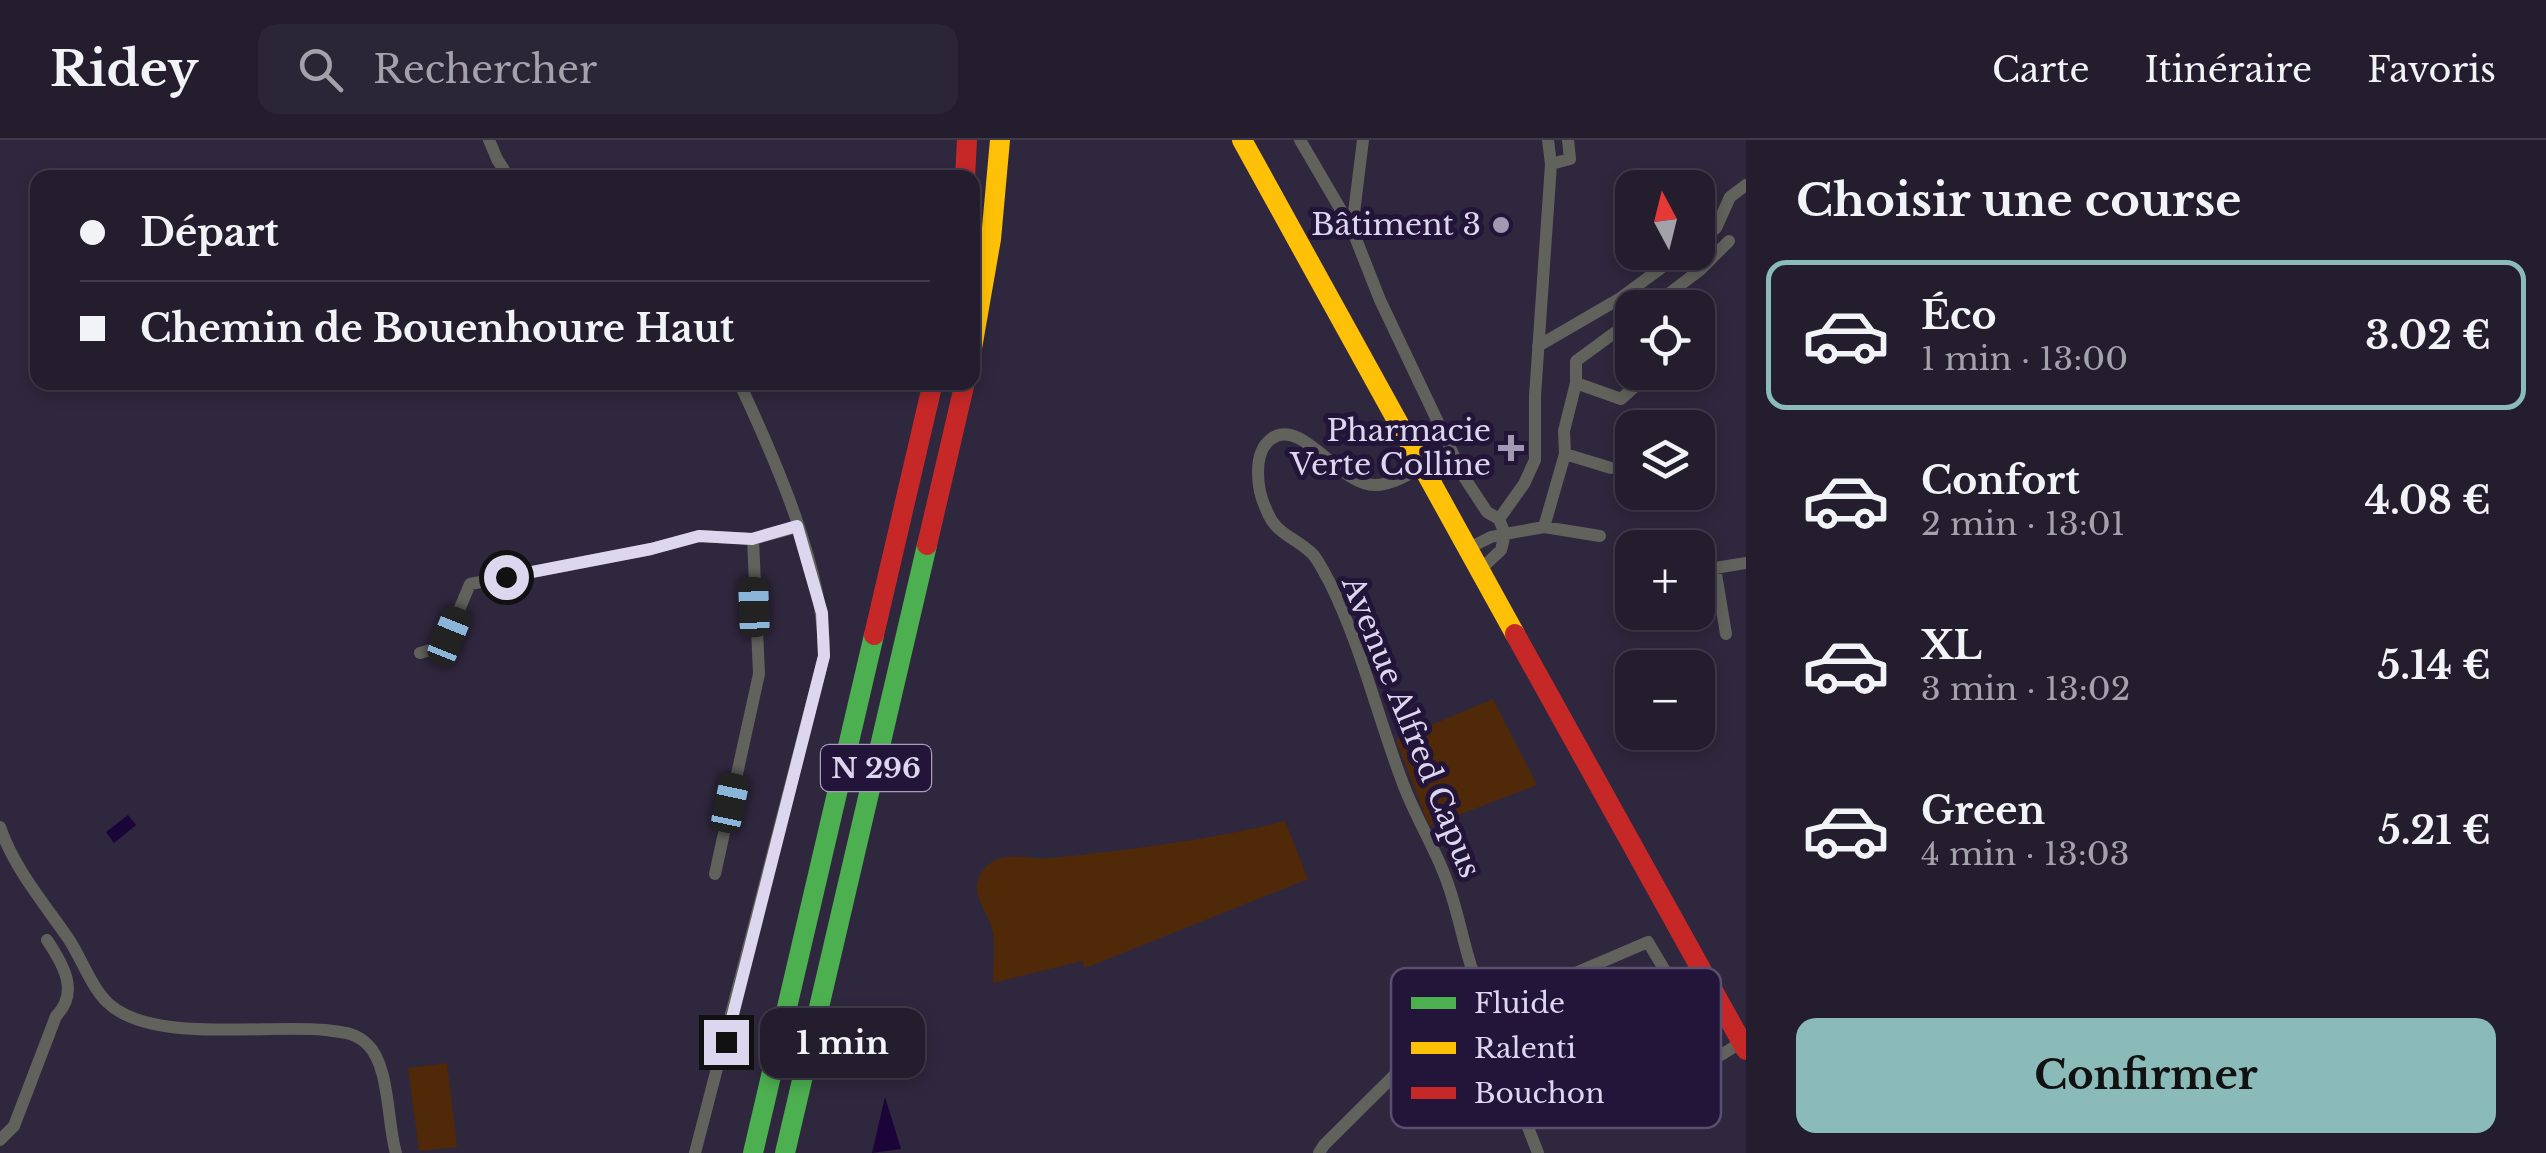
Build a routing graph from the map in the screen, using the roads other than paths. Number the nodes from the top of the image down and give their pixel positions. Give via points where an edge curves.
1 (490, 140) edge
2 (967, 140) edge
3 (1000, 140) edge
4 (1242, 140) edge
5 (1300, 140) edge
6 (1364, 140) edge
7 (1548, 140) edge
8 (1568, 140) edge
9 (1551, 164) junction
10 (504, 170) edge
11 (965, 170) edge
12 (1746, 184) edge
13 (1352, 229) junction
14 (1715, 229) edge
15 (1729, 241) dead end
16 (1658, 270) edge
17 (1674, 290) edge
18 (980, 302) edge
19 (1615, 333) edge
20 (1538, 346) junction
21 (1576, 383) junction
22 (743, 390) edge
23 (931, 390) edge
24 (964, 390) edge
25 (1632, 390) edge
26 (1565, 454) junction
27 (1424, 466) junction
28 (1611, 468) dead end
29 (1500, 520) junction
30 (797, 526) junction
31 (1544, 528) junction
32 (1505, 534) junction
33 (1600, 536) dead end
34 (752, 539) junction
35 (1469, 548) junction
36 (1746, 562) edge
37 (1481, 569) junction
38 (1726, 634) dead end
39 (420, 652) dead end
40 (0, 827) edge
41 (714, 874) dead end
42 (47, 940) dead end
43 (1471, 968) edge
44 (1587, 968) edge
45 (1663, 968) edge
46 (1701, 968) edge
47 (1721, 1004) edge
48 (1744, 1046) edge
49 (1391, 1078) edge
50 (1527, 1128) edge
51 (0, 1140) edge
52 (396, 1153) edge
53 (695, 1153) edge
54 (754, 1153) edge
55 (785, 1153) edge
56 (1320, 1153) edge
57 (1538, 1153) edge

1 - 10 street
2 - 11 main road
3 - 18 main road
4 - 27 main road
5 - 13 street
6 - 13 street
7 - 9 street
8 - 9 street via 1570,159
9 - 20 street
12 - 14 street via 1730,197
13 - 29 street via 1464,478
15 - 17 street
16 - 20 street
19 - 21 street via 1576,362
20 - 29 street via 1535,460
21 - 25 street via 1622,399
21 - 26 street
22 - 30 street
23 - 54 main road, N 296
24 - 55 main road, N 296
26 - 28 street
26 - 31 street
27 - 35 main road
27 - 43 street, Avenue Alfred Capus via 1376,485 1354,481 1297,434 1276,435 1263,446 1258,466 1264,507 1277,531 1312,551 1355,643 1403,784 1444,873
29 - 32 street
30 - 34 street
30 - 53 street via 822,613 824,656
31 - 32 street
31 - 33 street
32 - 35 street
32 - 37 street via 1501,550
34 - 39 street via 699,536 470,584 444,646
34 - 41 street via 759,674
35 - 37 main road
36 - 38 street via 1715,568
37 - 46 main road
40 - 52 street via 10,855 108,1002 123,1014 170,1026 353,1033 377,1056
42 - 51 street via 68,976 69,992 14,1126
44 - 45 street via 1648,942
47 - 48 main road
49 - 56 street
50 - 57 street

